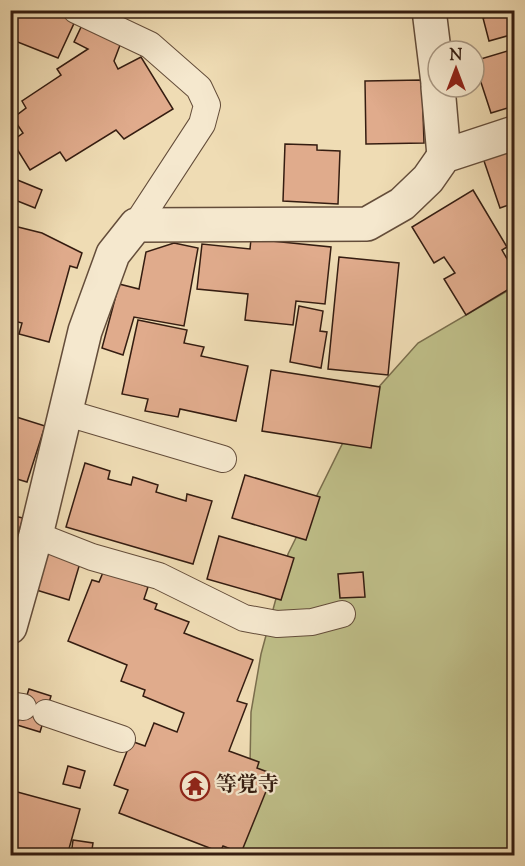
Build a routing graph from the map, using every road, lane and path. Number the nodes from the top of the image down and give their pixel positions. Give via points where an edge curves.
1 (76, 10) edge
2 (429, 10) edge
3 (432, 39) edge
4 (439, 99) edge
5 (514, 133) edge
6 (444, 156) junction
7 (136, 225) junction
8 (64, 412) junction
9 (223, 459) dead end
10 (36, 535) junction
11 (342, 614) dead end
12 (10, 627) edge
13 (26, 708) edge
14 (122, 739) dead end

1 - 7 lane via 150,45 199,88 207,105 202,124
2 - 3 street
4 - 6 street
5 - 6 street
6 - 7 street via 428,179 402,204 367,224
7 - 8 street via 113,254 85,331
8 - 9 lane
8 - 10 street
10 - 11 lane via 92,557 159,576 244,618 277,624 312,622
10 - 12 street
13 - 14 lane

